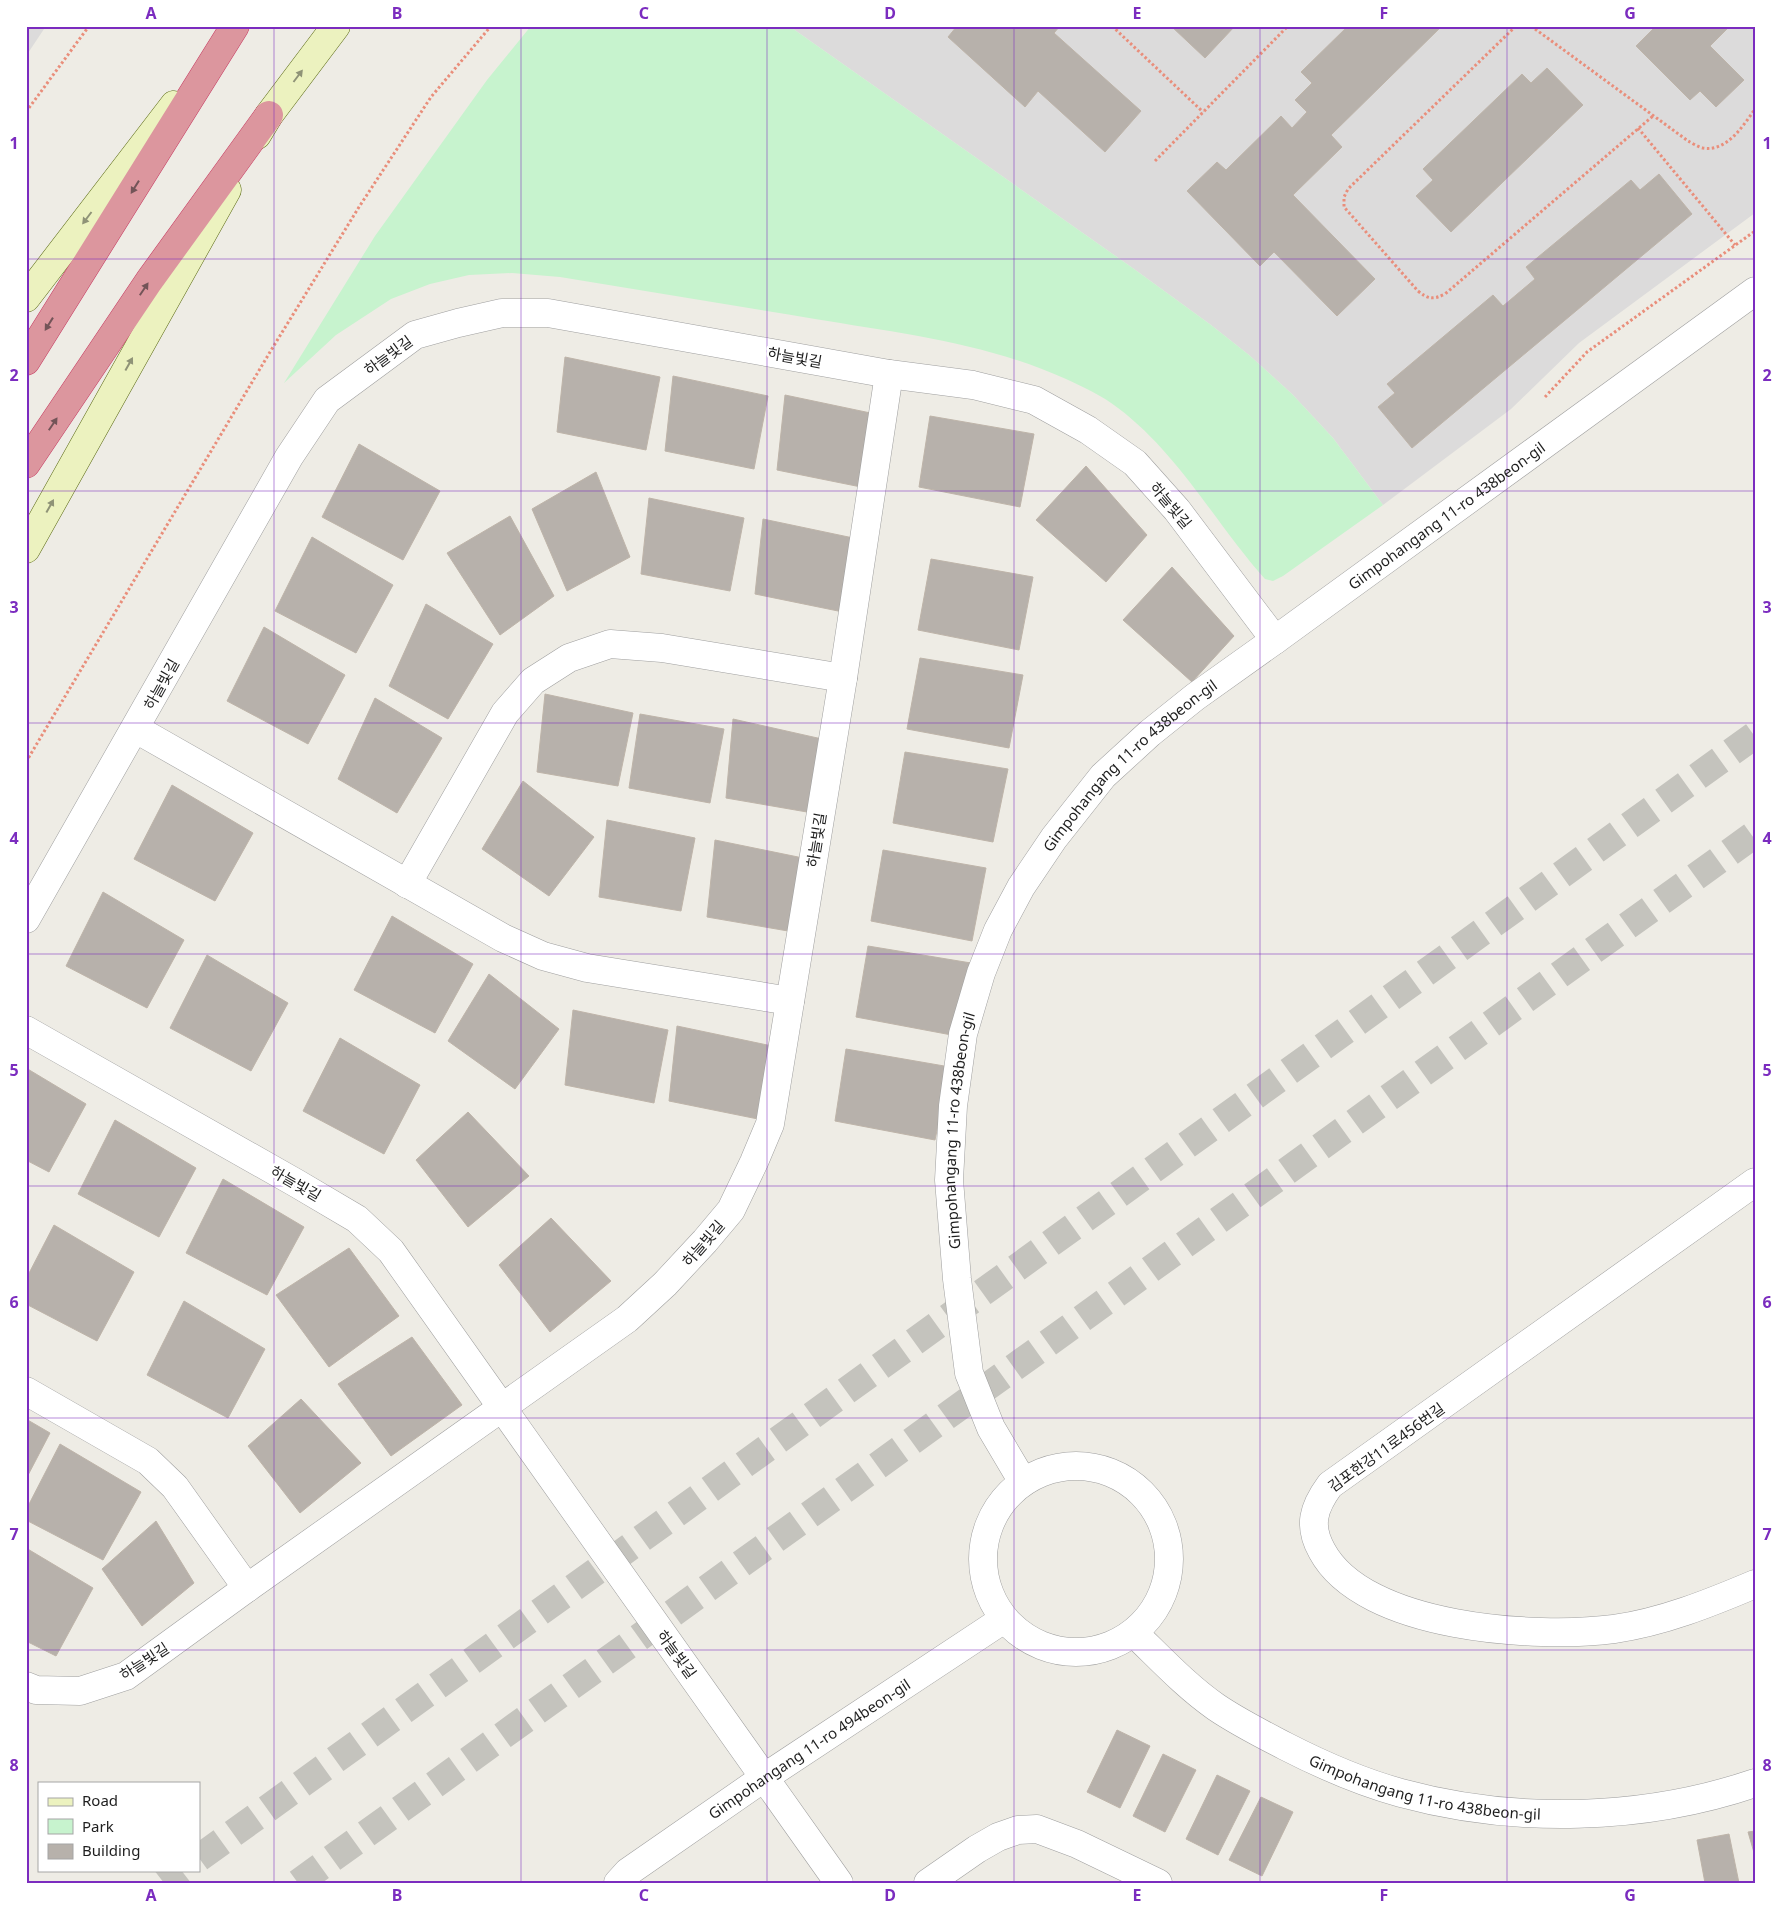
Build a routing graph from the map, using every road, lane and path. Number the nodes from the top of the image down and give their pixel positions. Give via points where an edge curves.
1 (89, 26) edge
2 (234, 26) edge
3 (336, 26) edge
4 (491, 26) edge
5 (1112, 26) edge
6 (1288, 26) edge
7 (1516, 26) edge
8 (1531, 26) edge
9 (1755, 109) edge
10 (26, 112) edge
11 (1203, 112) junction
12 (268, 115) junction
13 (1653, 116) junction
14 (1638, 128) junction
15 (1155, 161) dead end
16 (1755, 231) edge
17 (1735, 245) junction
18 (1755, 291) edge
19 (26, 298) edge
20 (26, 361) edge
21 (890, 374) junction
22 (1540, 402) dead end
23 (26, 464) edge
24 (26, 549) edge
25 (1275, 640) junction
26 (843, 678) junction
27 (136, 729) junction
28 (26, 762) edge
29 (408, 884) junction
30 (26, 919) edge
31 (790, 1001) junction
32 (26, 1030) edge
33 (1755, 1182) edge
34 (26, 1391) edge
35 (501, 1408) junction
36 (1023, 1482) junction
37 (1755, 1584) edge
38 (246, 1588) junction
39 (1004, 1619) junction
40 (1135, 1634) junction
41 (26, 1686) edge
42 (765, 1777) junction
43 (1755, 1783) edge
44 (618, 1883) edge
45 (839, 1883) edge
46 (928, 1883) edge
47 (1158, 1883) edge

1 - 10 path
2 -> 19 street
2 -> 20 highway
12 -> 3 street
4 - 28 path via 431,96 359,207
5 - 11 path
6 - 11 path
7 - 14 path via 1348,189 1344,197 1344,207 1418,291 1436,299 1445,294
8 - 13 path
9 - 13 path via 1740,131 1720,146 1703,148
11 - 15 path
23 -> 12 highway via 149,281
24 -> 12 street
13 - 14 path
14 - 17 path
16 - 17 path
17 - 22 path via 1587,352
18 - 25 street, Gimpohangang 11-ro 438beon-gil
21 - 25 street, 하늘빛길 via 973,385 1034,400 1088,430 1135,463 1177,510
21 - 26 street, 하늘빛길
21 - 27 street, 하늘빛길 via 548,313 502,313 415,335 327,400 289,457
25 - 36 street, Gimpohangang 11-ro 438beon-gil via 1195,697 1103,776 1054,838 1021,887 998,930 978,982 963,1034 953,1106 949,1180 970,1372 991,1428
26 - 29 street via 662,648 610,644 569,658 533,681 505,713
26 - 31 street, 하늘빛길
27 - 29 street
27 - 30 street, 하늘빛길
29 - 31 street via 503,938 543,956 588,968
31 - 35 street, 하늘빛길 via 770,1124 731,1210 666,1284 627,1319
32 - 35 street, 하늘빛길 via 357,1219 391,1251
33 - 37 street, 김포한강11로456번길 via 1330,1486 1319,1499 1313,1527 1325,1557 1344,1577 1367,1593 1416,1613 1469,1626 1526,1632 1615,1629 1701,1606
34 - 38 street via 148,1461 175,1487
35 - 38 street, 하늘빛길
35 - 42 street, 하늘빛길
36 - 39 street via 1000,1505 986,1534 982,1566 990,1598
36 - 40 street via 1049,1470 1077,1465 1105,1470 1130,1482 1151,1502 1164,1526 1170,1554 1166,1586 1151,1616
38 - 41 street, 하늘빛길 via 126,1676 80,1690 36,1690
39 - 40 street via 1034,1644 1066,1653 1098,1652
39 - 42 street, Gimpohangang 11-ro 494beon-gil
40 - 43 street, Gimpohangang 11-ro 438beon-gil via 1189,1686 1253,1730 1347,1775 1400,1793 1493,1810 1555,1814 1668,1806
42 - 44 street, Gimpohangang 11-ro 494beon-gil via 628,1872
42 - 45 street, 하늘빛길
46 - 47 street via 998,1837 1018,1830 1037,1829 1077,1844

